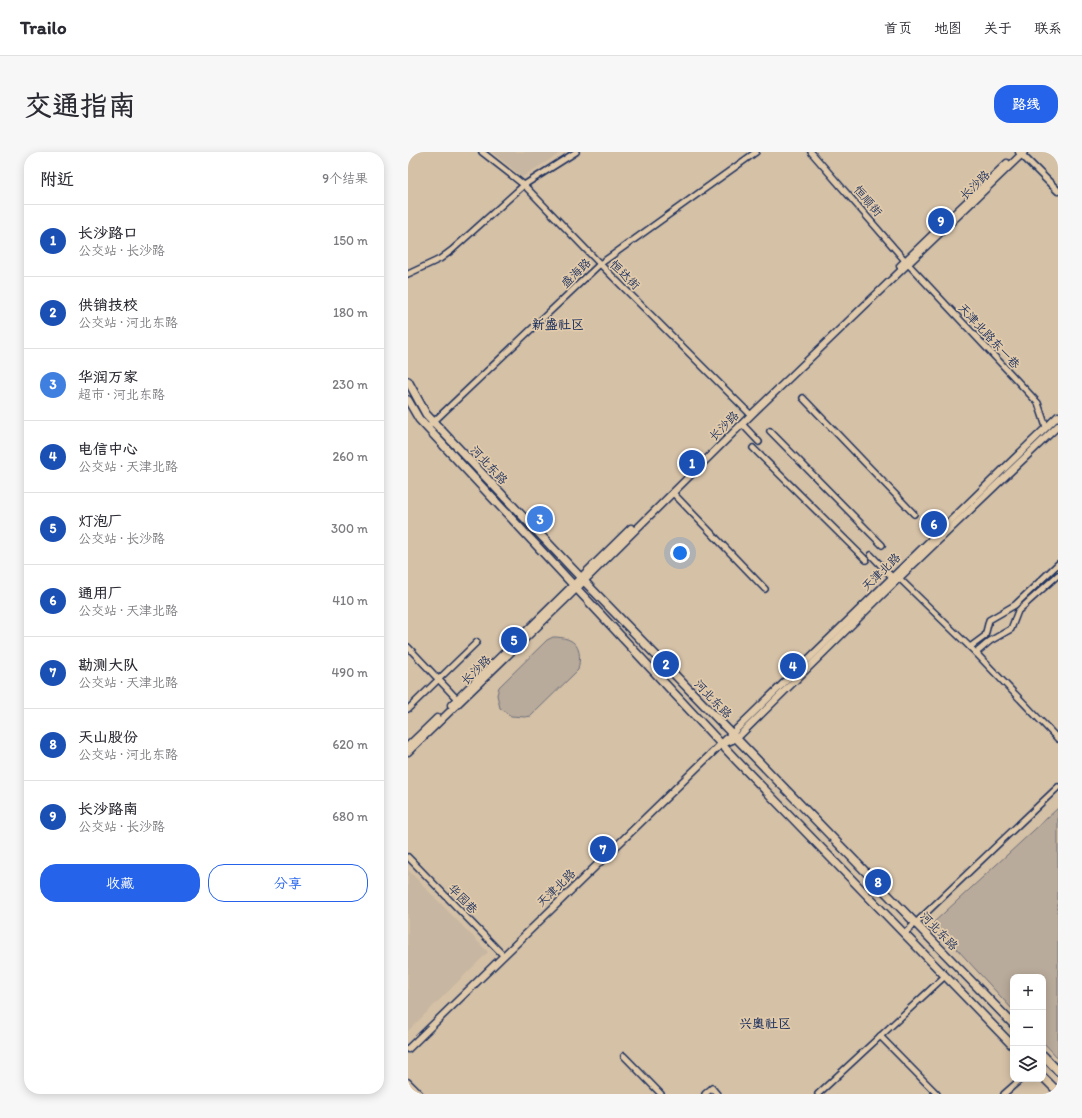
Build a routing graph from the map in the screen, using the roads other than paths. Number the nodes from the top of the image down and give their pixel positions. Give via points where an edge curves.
1 (482, 152) edge
2 (576, 152) edge
3 (756, 152) edge
4 (811, 152) edge
5 (1021, 153) edge
6 (524, 185) junction
7 (1058, 190) edge
8 (907, 262) junction
9 (600, 264) junction
10 (408, 274) edge
11 (408, 381) edge
12 (803, 398) dead end
13 (408, 400) edge
14 (750, 414) junction
15 (1058, 416) edge
16 (433, 422) junction
17 (742, 424) junction
18 (1058, 426) edge
19 (1046, 427) junction
20 (427, 428) junction
21 (770, 431) dead end
22 (759, 442) dead end
23 (754, 448) dead end
24 (673, 494) junction
25 (914, 514) dead end
26 (882, 545) dead end
27 (872, 555) dead end
28 (866, 560) dead end
29 (1058, 564) edge
30 (895, 576) junction
31 (1058, 576) edge
32 (582, 579) junction
33 (574, 587) junction
34 (765, 588) dead end
35 (477, 642) dead end
36 (408, 647) edge
37 (970, 647) junction
38 (976, 653) junction
39 (438, 679) junction
40 (457, 699) junction
41 (408, 709) edge
42 (731, 733) junction
43 (737, 738) junction
44 (1058, 739) edge
45 (722, 745) junction
46 (408, 746) edge
47 (408, 752) edge
48 (1058, 787) edge
49 (408, 857) edge
50 (915, 923) junction
51 (904, 934) junction
52 (503, 955) junction
53 (945, 976) junction
54 (1010, 1021) edge
55 (880, 1036) junction
56 (1010, 1043) edge
57 (408, 1049) edge
58 (624, 1056) dead end
59 (1046, 1060) edge
60 (1058, 1071) edge
61 (1046, 1080) edge
62 (408, 1082) edge
63 (1018, 1082) edge
64 (1058, 1092) edge
65 (420, 1094) edge
66 (661, 1094) edge
67 (705, 1094) edge
68 (717, 1094) edge
69 (818, 1094) edge
70 (937, 1094) edge
71 (1004, 1094) edge

1 - 6 street, 恒达街
2 - 6 street
3 - 9 street, 盛海路
4 - 8 street, 恒顺街
5 - 7 street
5 - 8 street, 长沙路
6 - 9 street, 恒达街
6 - 10 street via 452,250 440,259
8 - 14 street, 长沙路
8 - 19 street, 天津北路东一巷 via 1038,403
9 - 14 street, 恒达街
9 - 16 street, 盛海路
11 - 16 main road, 河北东路
12 - 25 street
13 - 20 main road
14 - 17 street, 长沙路
14 - 32 street, 长沙路
15 - 19 street, 天津北路
16 - 20 street, 盛海路
16 - 32 main road, 河北东路
17 - 22 street
17 - 24 street, 长沙路
18 - 30 street, 天津北路
19 - 30 street, 天津北路
20 - 33 main road
21 - 26 street
23 - 28 street
24 - 32 street, 长沙路
24 - 34 street
27 - 30 street
29 - 37 street via 1015,605 988,620 984,636
30 - 37 street
30 - 42 street, 天津北路
30 - 43 street, 天津北路
31 - 38 street via 1018,611 1011,629 990,640
32 - 33 street, 长沙路
32 - 42 main road, 河北东路
33 - 40 street, 长沙路
33 - 45 main road
33 - 47 street, 长沙路
35 - 39 street
36 - 39 street
37 - 38 street
38 - 44 street
39 - 40 street
39 - 41 street
40 - 46 street, 长沙路
42 - 43 main road, 河北东路
42 - 45 street, 天津北路
43 - 45 street, 天津北路
43 - 50 main road, 河北东路
45 - 51 main road
45 - 52 street, 天津北路
48 - 50 street
49 - 52 street, 华园巷
50 - 51 street
50 - 54 main road, 河北东路
51 - 53 main road
52 - 57 street, 天津北路
53 - 55 street
53 - 56 main road
55 - 69 street
55 - 70 street
58 - 66 street
59 - 60 main road
61 - 64 main road
62 - 65 street
63 - 71 street
67 - 68 street via 712,1088

